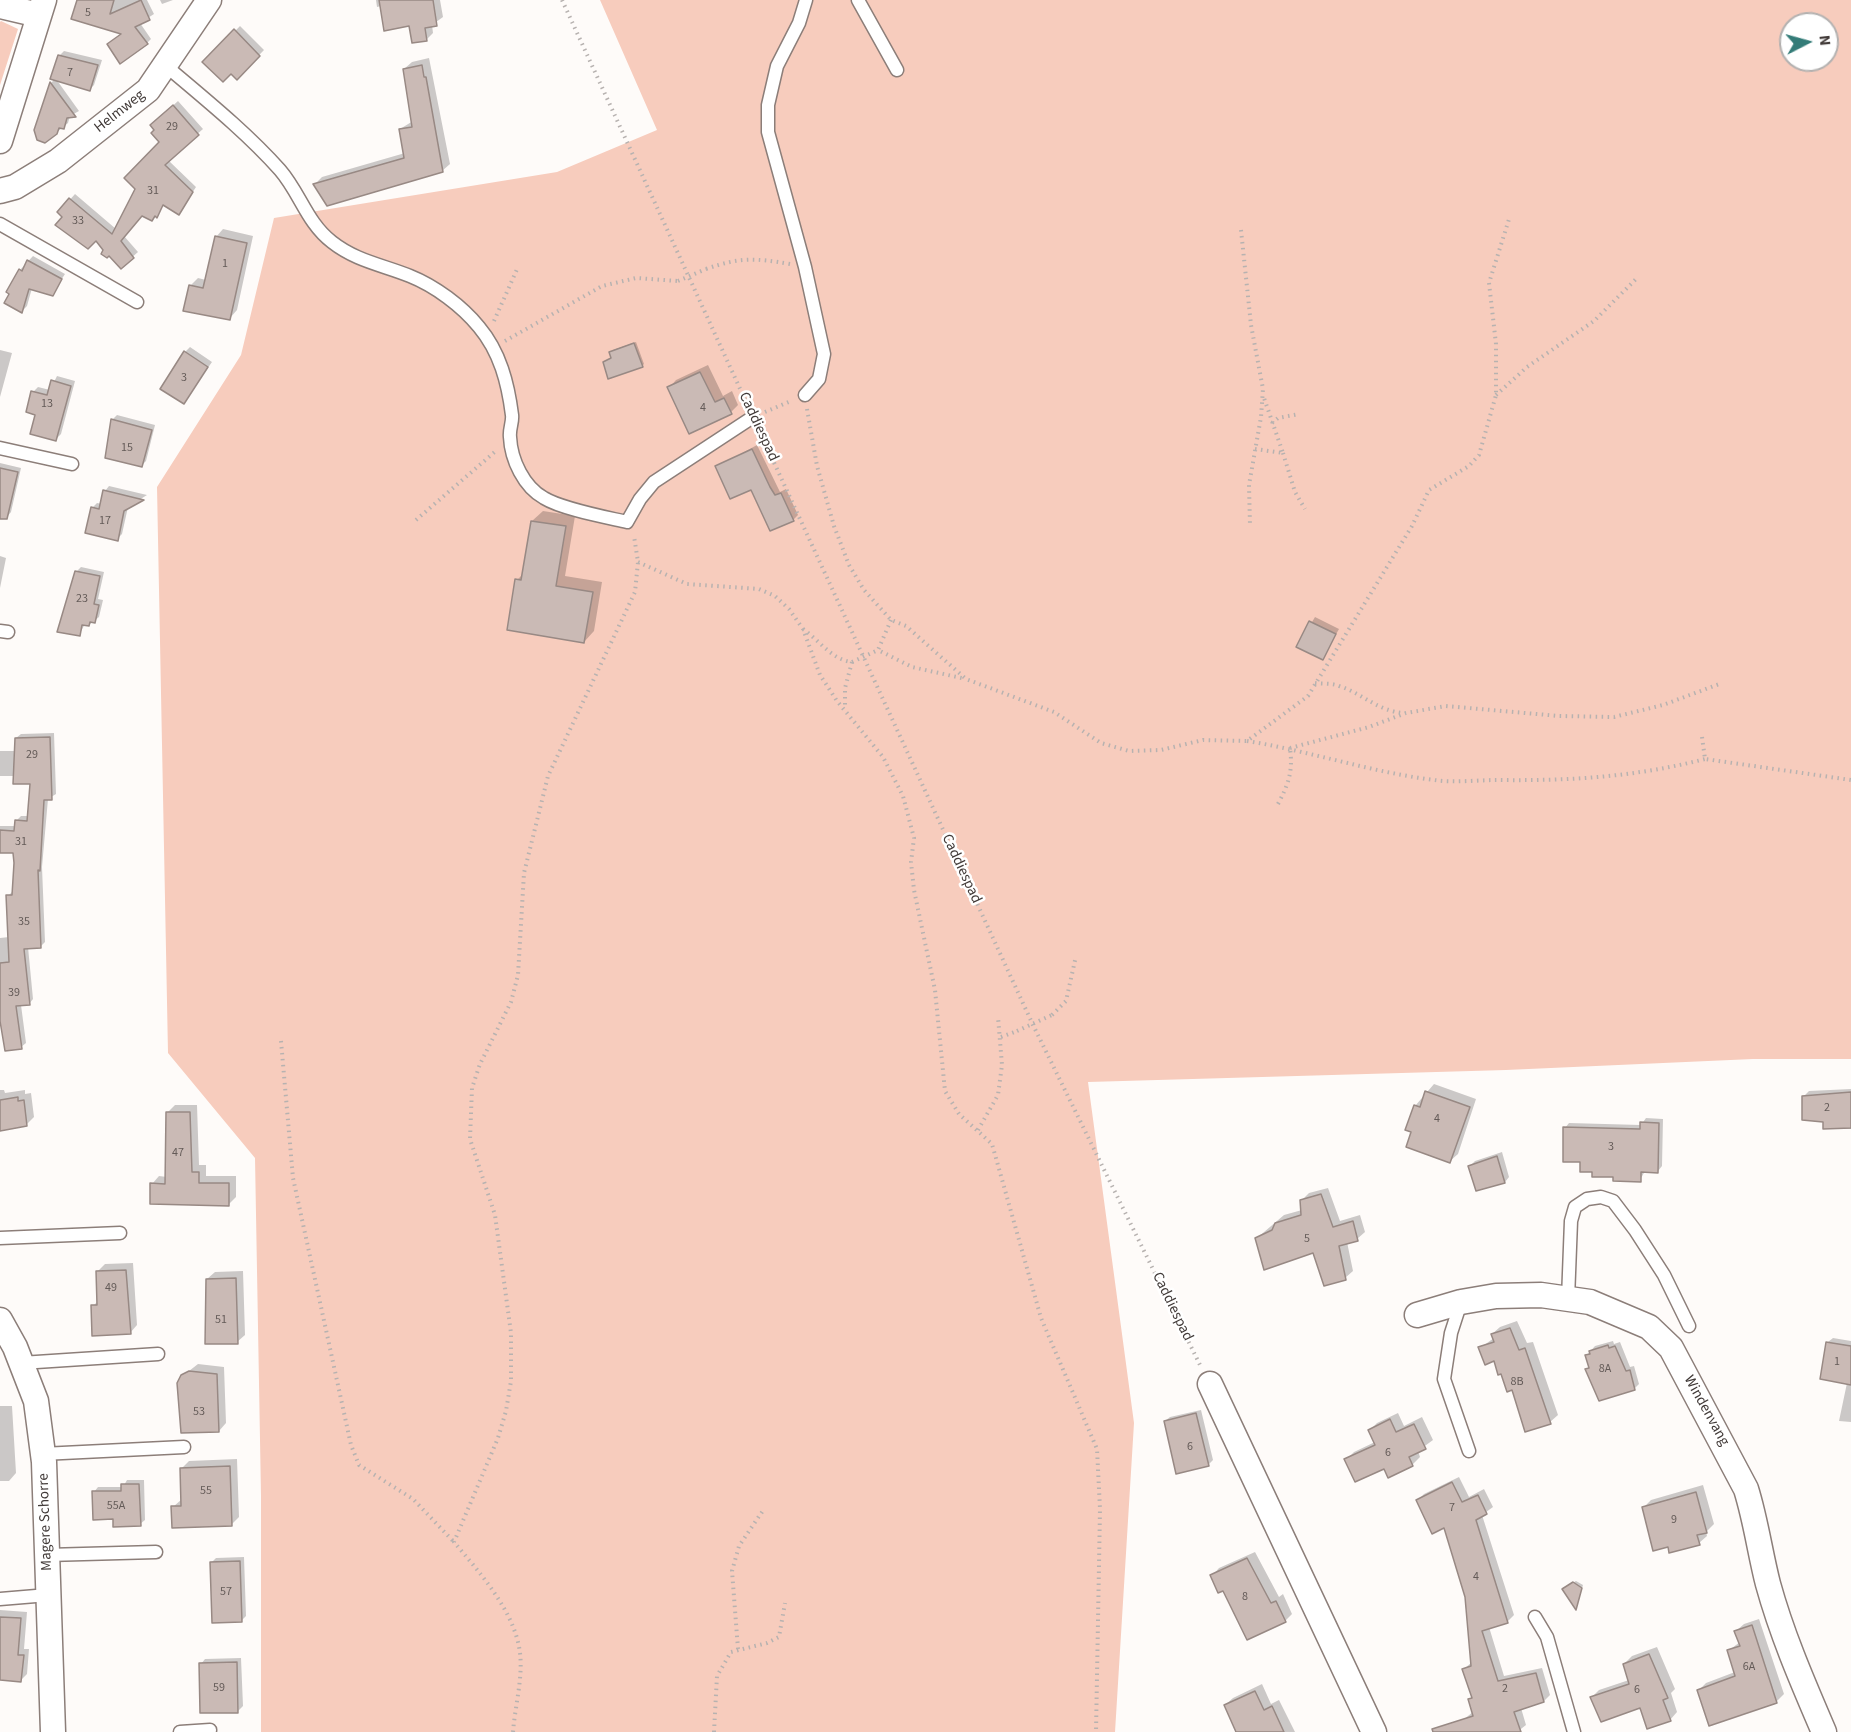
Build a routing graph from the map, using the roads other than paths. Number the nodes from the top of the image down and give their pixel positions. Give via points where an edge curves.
1 (209, 0) edge
2 (806, 0) edge
3 (858, 0) edge
4 (0, 6) edge
5 (42, 7) edge
6 (166, 66) junction
7 (897, 70) dead end
8 (0, 141) edge
9 (0, 190) edge
10 (0, 224) edge
11 (137, 302) dead end
12 (805, 395) road end
13 (753, 417) road end
14 (0, 447) edge
15 (72, 464) dead end
16 (120, 1233) dead end
17 (0, 1238) edge
18 (1568, 1299) junction
19 (1461, 1302) junction
20 (1417, 1315) dead end
21 (0, 1320) edge
22 (1689, 1326) dead end
23 (158, 1354) dead end
24 (21, 1363) junction
25 (1210, 1384) road end
26 (184, 1447) dead end
27 (1469, 1451) dead end
28 (42, 1454) junction
29 (156, 1552) dead end
30 (47, 1555) junction
31 (48, 1595) junction
32 (0, 1599) edge
33 (1535, 1617) dead end
34 (210, 1730) dead end
35 (53, 1732) edge
36 (180, 1732) edge
37 (1374, 1732) edge
38 (1574, 1732) edge
39 (1824, 1732) edge

1 - 6 street, Helmweg
2 - 12 lane via 777,66 768,105 768,132 824,354 819,380
3 - 7 lane
4 - 5 street
5 - 8 street
6 - 9 street, Helmweg via 148,90 58,161 15,187
6 - 13 lane via 225,116 279,170 300,196 314,226 331,242 352,256 435,289 479,326 508,384 513,419 510,436 516,462 526,483 544,499 627,522 654,482
10 - 11 lane
14 - 15 lane
16 - 17 lane
18 - 19 street, Windenvang via 1496,1296
18 - 22 lane via 1570,1221 1575,1207 1587,1198 1601,1197 1612,1202 1635,1230 1664,1275
18 - 39 street, Windenvang via 1590,1302 1649,1327 1671,1348 1746,1490 1787,1645
19 - 20 street, Windenvang
19 - 27 lane via 1450,1333 1444,1379
21 - 24 street, Magere Schorre
23 - 24 lane
24 - 28 street, Magere Schorre via 36,1401
25 - 37 street
26 - 28 lane
28 - 30 street, Magere Schorre
29 - 30 lane
30 - 31 street, Magere Schorre
31 - 32 lane
31 - 35 street, Magere Schorre
33 - 38 lane via 1546,1637
34 - 36 lane

